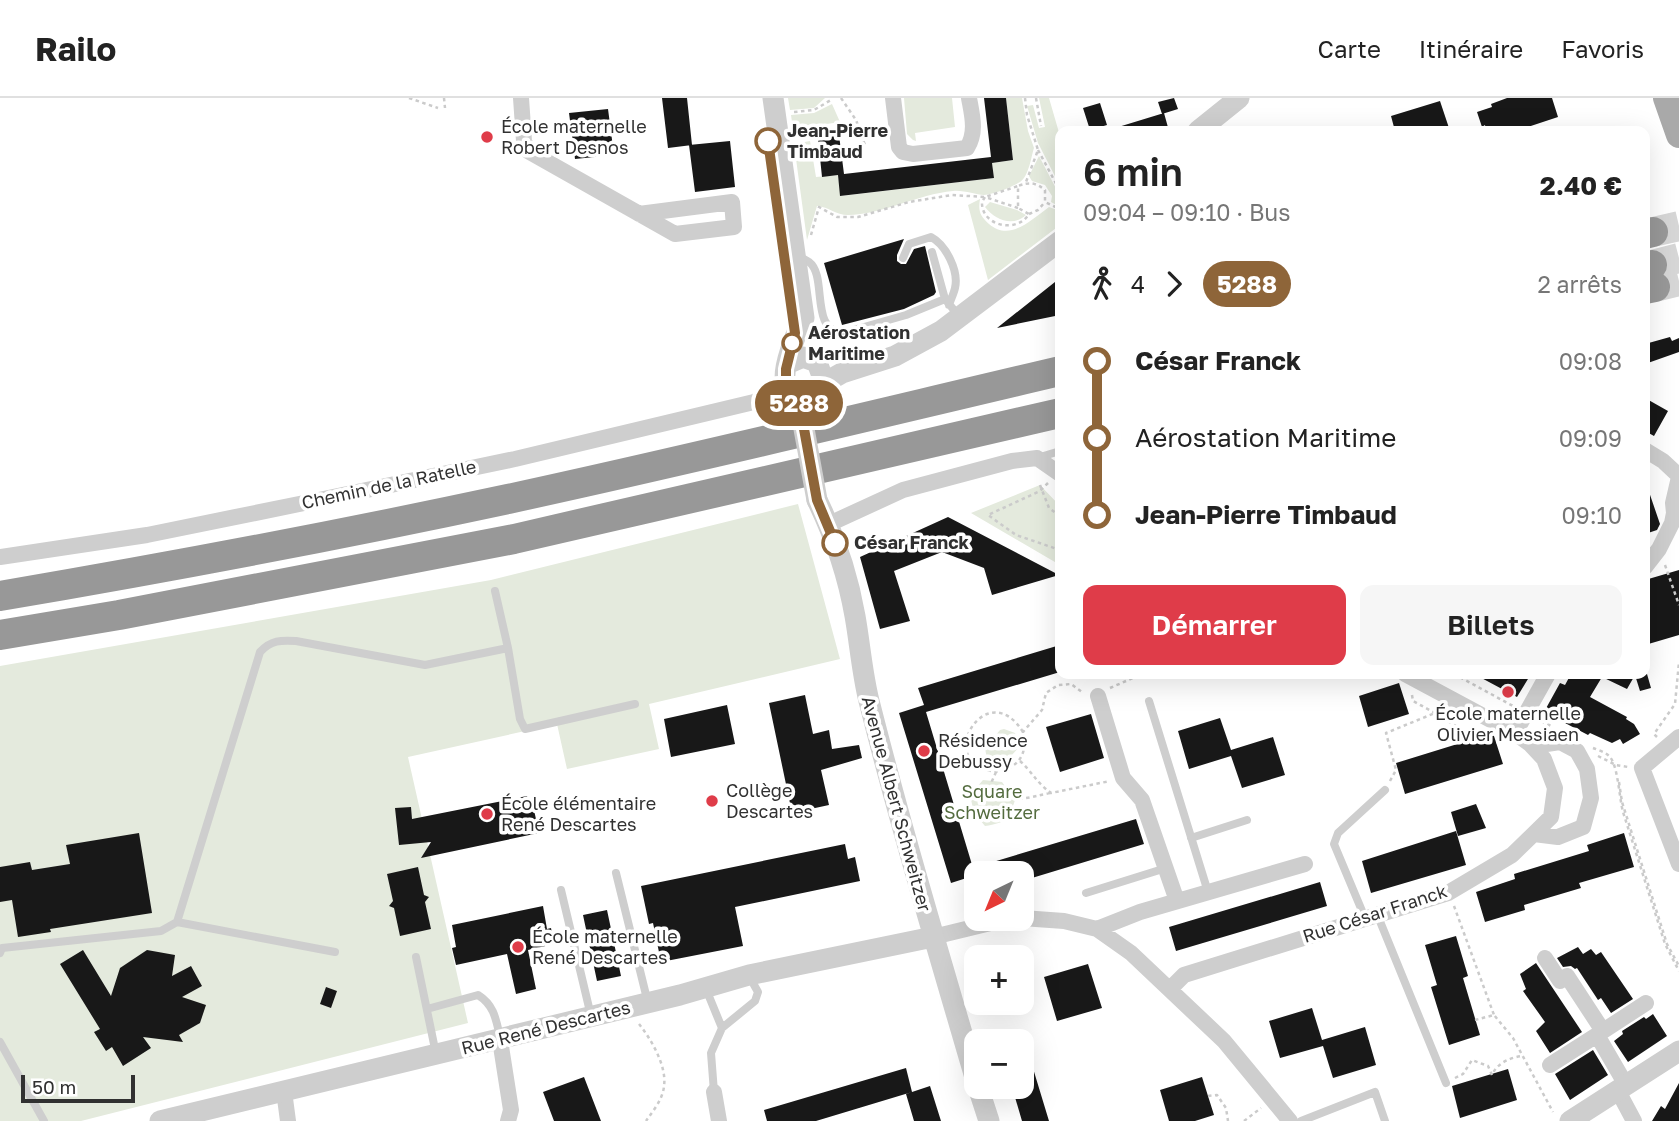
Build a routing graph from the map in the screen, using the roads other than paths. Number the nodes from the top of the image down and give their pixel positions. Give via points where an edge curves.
1 (521, 98) edge
2 (893, 98) edge
3 (969, 98) edge
4 (1240, 98) edge
5 (1666, 98) edge
6 (769, 100) edge
7 (1204, 126) edge
8 (1679, 135) edge
9 (639, 214) junction
10 (1055, 244) edge
11 (790, 251) junction
12 (932, 252) dead end
13 (903, 258) dead end
14 (951, 307) junction
15 (1055, 372) edge
16 (804, 384) junction
17 (1055, 414) edge
18 (1055, 453) edge
19 (1650, 453) edge
20 (1037, 458) junction
21 (1055, 470) edge
22 (1679, 476) edge
23 (829, 524) junction
24 (0, 557) edge
25 (1650, 560) edge
26 (495, 591) dead end
27 (0, 596) edge
28 (0, 635) edge
29 (508, 648) junction
30 (1414, 679) edge
31 (1545, 679) edge
32 (1098, 696) road end
33 (1149, 701) dead end
34 (635, 704) dead end
35 (1515, 733) junction
36 (1679, 737) edge
37 (1532, 746) junction
38 (1385, 790) road end
39 (1247, 820) dead end
40 (1534, 834) junction
41 (1191, 838) junction
42 (1306, 864) dead end
43 (1679, 864) edge
44 (1166, 868) junction
45 (616, 873) dead end
46 (561, 890) dead end
47 (1208, 892) junction
48 (1086, 893) dead end
49 (1177, 901) junction
50 (1371, 916) junction
51 (1034, 919) edge
52 (177, 922) junction
53 (964, 929) edge
54 (1097, 929) junction
55 (933, 937) junction
56 (335, 952) dead end
57 (0, 953) edge
58 (416, 957) dead end
59 (1545, 958) dead end
60 (749, 975) junction
61 (1171, 988) junction
62 (706, 989) junction
63 (648, 1003) junction
64 (1646, 1003) dead end
65 (427, 1009) junction
66 (591, 1017) junction
67 (722, 1028) junction
68 (1600, 1033) junction
69 (500, 1040) junction
70 (964, 1040) edge
71 (0, 1042) edge
72 (1679, 1051) edge
73 (437, 1055) junction
74 (1550, 1065) dead end
75 (1446, 1083) road end
76 (1622, 1088) junction
77 (285, 1091) junction
78 (713, 1092) joint
79 (982, 1099) edge
80 (44, 1121) edge
81 (160, 1121) edge
82 (288, 1121) edge
83 (508, 1121) edge
84 (719, 1121) edge
85 (989, 1121) edge
86 (1290, 1121) edge
87 (1301, 1121) edge
88 (1385, 1121) edge
89 (1570, 1121) edge
90 (1634, 1121) edge

1 - 9 street via 528,151
2 - 3 street via 899,147 913,154 967,148 974,130
4 - 7 street
5 - 8 main road
6 - 11 street
9 - 9 street via 675,234 734,227 732,202
10 - 14 street
11 - 14 lane via 815,269 823,315 836,333
11 - 16 street via 795,333
12 - 14 lane
13 - 14 lane via 909,244 931,237 939,242 948,254 956,285
14 - 16 street via 919,344
15 - 27 highway via 346,533
16 - 23 street, Avenue Albert Schweitzer, bridge
16 - 24 street, Chemin de la Ratelle via 754,402 514,459 147,535
17 - 28 highway via 514,539
18 - 20 lane
19 - 22 street
20 - 21 street
20 - 23 street via 902,490
22 - 25 street via 1672,523
23 - 55 street, Avenue Albert Schweitzer via 855,615 878,740
26 - 29 lane
29 - 34 lane via 525,729
29 - 52 lane via 425,665 296,641 266,645 260,652
30 - 35 street, Rue César Franck
31 - 35 street
32 - 44 street via 1123,778 1142,800
33 - 41 lane
35 - 37 street, Rue César Franck
36 - 43 street via 1642,768
37 - 40 street, Rue César Franck via 1544,759 1555,789 1551,817
37 - 40 street via 1560,742 1577,751 1587,769 1591,798 1583,827 1558,837
38 - 50 lane via 1338,833 1334,844
39 - 41 lane
40 - 50 street, Rue César Franck via 1512,855 1448,892
41 - 47 lane
42 - 47 street
44 - 48 lane
44 - 49 street
45 - 63 lane
46 - 66 lane
47 - 49 street
49 - 54 street
50 - 61 street, Rue César Franck via 1184,975
50 - 75 lane
51 - 54 street
52 - 56 lane
52 - 57 lane via 161,931 2,947
53 - 55 street
54 - 61 street
55 - 60 street, Rue René Descartes
55 - 70 street, Avenue Albert Schweitzer
58 - 65 lane
59 - 68 street via 1560,981 1567,976
60 - 62 street, Rue René Descartes
60 - 67 lane via 758,992 755,1001
61 - 86 street via 1224,1041
62 - 63 street, Rue René Descartes
62 - 67 lane
63 - 66 street, Rue René Descartes
64 - 68 street
65 - 69 lane via 478,995 494,1011
65 - 73 lane
66 - 69 street, Rue René Descartes
67 - 78 lane via 711,1053
68 - 74 street
68 - 76 street
69 - 73 street, Rue René Descartes
69 - 83 street via 512,1111
71 - 80 lane
72 - 76 street
73 - 77 street, Rue René Descartes
76 - 89 street
76 - 90 street
77 - 81 street, Rue René Descartes
77 - 82 street
78 - 84 street
79 - 85 street
87 - 88 lane via 1375,1091

